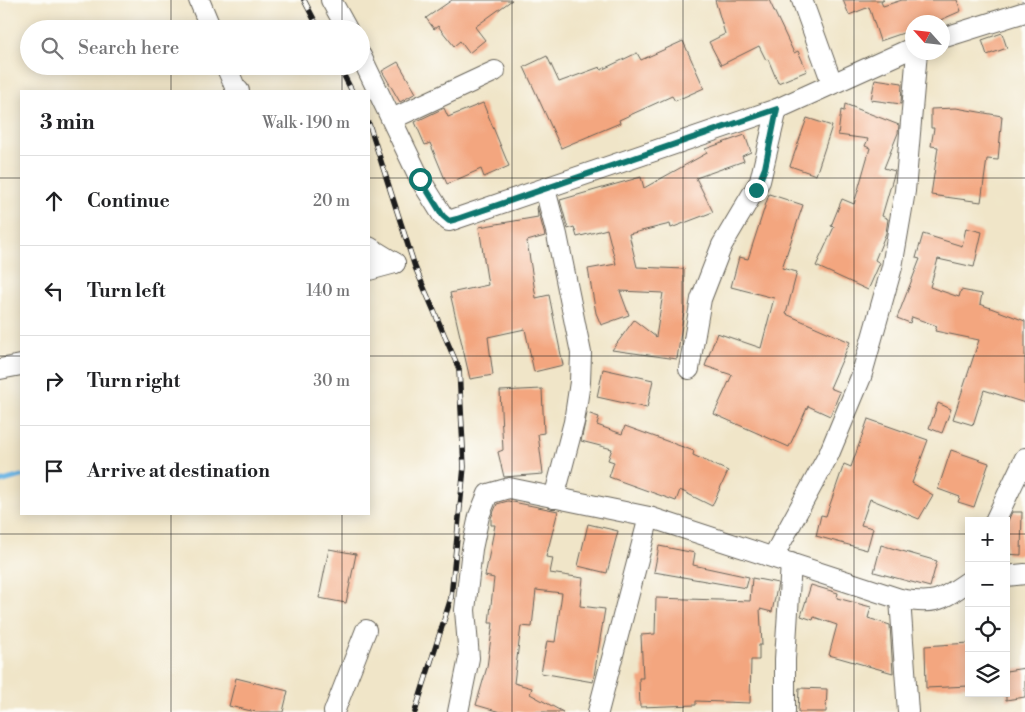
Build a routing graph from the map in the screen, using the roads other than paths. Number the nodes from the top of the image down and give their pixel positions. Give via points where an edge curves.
1 (199, 0) edge
2 (331, 0) edge
3 (802, 0) edge
4 (1025, 12) edge
5 (207, 20) edge
6 (342, 20) edge
7 (950, 35) edge
8 (905, 51) edge
9 (916, 60) edge
10 (495, 71) dead end
11 (370, 74) edge
12 (230, 75) edge
13 (832, 83) junction
14 (239, 90) edge
15 (777, 109) junction
16 (392, 119) junction
17 (546, 189) junction
18 (370, 248) edge
19 (370, 270) edge
20 (20, 365) edge
21 (0, 369) edge
22 (689, 369) dead end
23 (1025, 458) edge
24 (554, 498) junction
25 (997, 517) edge
26 (649, 518) junction
27 (782, 560) junction
28 (1025, 574) edge
29 (1010, 576) edge
30 (965, 584) edge
31 (900, 600) junction
32 (366, 630) dead end
33 (334, 712) edge
34 (458, 712) edge
35 (598, 712) edge
36 (785, 712) edge
37 (908, 712) edge

1 - 5 street
2 - 6 street
3 - 13 street
4 - 7 street
8 - 13 street
9 - 27 street via 905,191 892,267 861,377
10 - 16 street
11 - 16 street
12 - 14 street
13 - 15 street
15 - 17 street
15 - 22 street via 760,181 722,245 701,299
16 - 17 street via 420,179 449,221
17 - 24 street via 581,353 574,422
18 - 19 street via 395,263
20 - 21 street
23 - 25 street
24 - 26 street
24 - 34 street via 509,488 488,494 478,516 464,610 469,658
26 - 27 street
26 - 35 street
27 - 31 street
27 - 36 street
28 - 29 street
30 - 31 street via 941,601 920,603
31 - 37 street
32 - 33 street

